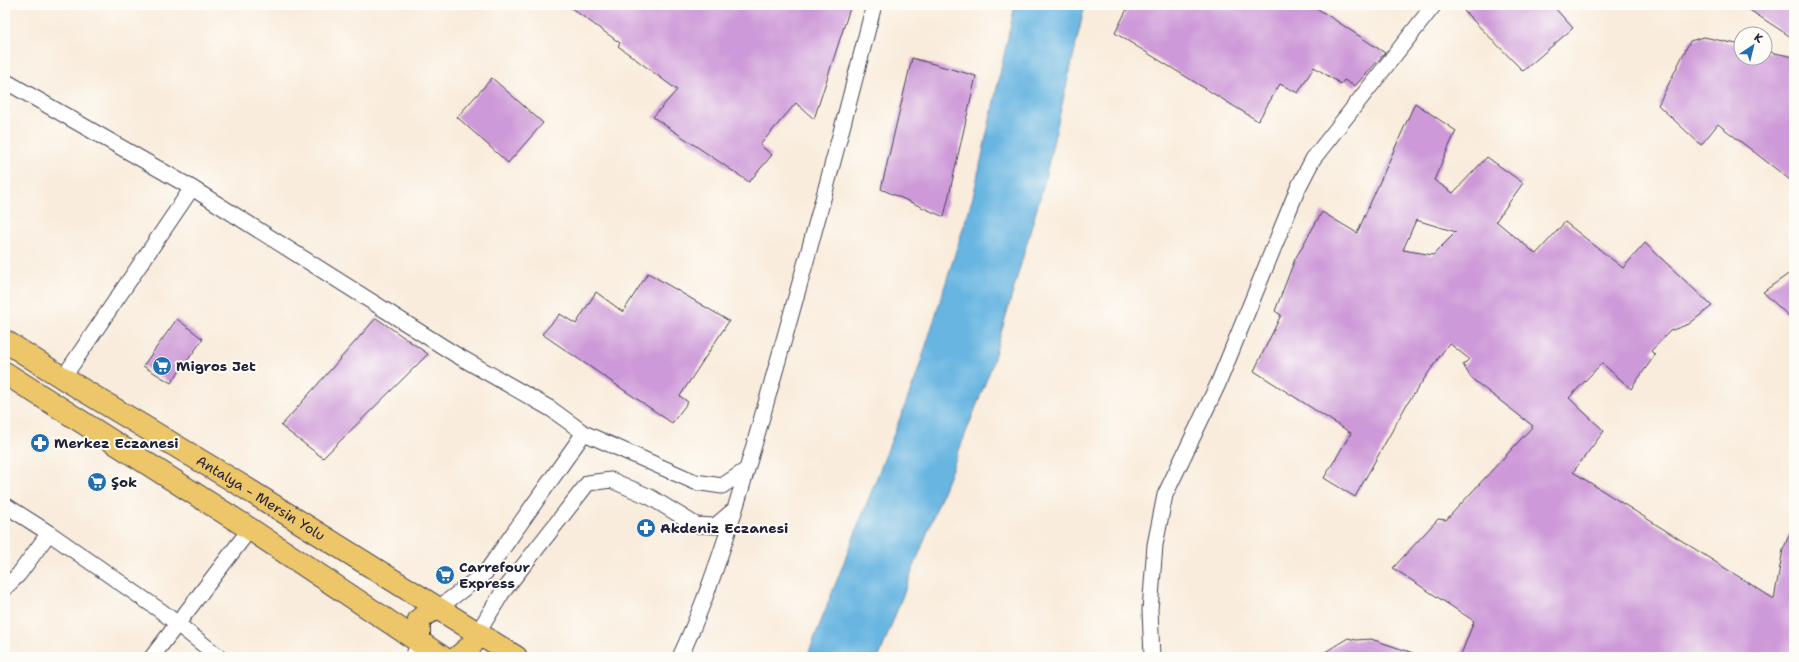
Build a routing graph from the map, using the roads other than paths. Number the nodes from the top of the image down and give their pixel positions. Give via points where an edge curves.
1 (874, 5) edge
2 (1434, 5) edge
3 (5, 81) edge
4 (192, 188) junction
5 (5, 341) edge
6 (5, 373) edge
7 (63, 378) junction
8 (584, 433) junction
9 (746, 470) junction
10 (5, 505) edge
11 (735, 510) junction
12 (250, 529) junction
13 (49, 533) junction
14 (5, 588) edge
15 (437, 609) junction
16 (177, 624) junction
17 (477, 634) junction
18 (416, 649) edge
19 (152, 657) edge
20 (219, 657) edge
21 (442, 657) edge
22 (458, 657) edge
23 (516, 657) edge
24 (680, 657) edge
25 (1152, 657) edge

1 - 9 street via 826,192
2 - 25 street via 1313,159 1298,188 1218,384 1165,495 1155,545 1150,610
3 - 4 street
4 - 7 street
4 - 8 street via 453,353 551,409
5 - 7 highway, Antalya - Mersin Yolu
6 - 12 highway
7 - 15 highway, Antalya - Mersin Yolu via 239,484
8 - 9 street via 695,482 722,486
8 - 15 street via 486,572
9 - 11 street
10 - 13 street
11 - 17 street via 715,526 696,525 650,498 611,480 588,483 502,593
11 - 24 street
12 - 16 street
12 - 18 highway
13 - 14 street via 19,574
13 - 16 street
15 - 17 highway, Antalya - Mersin Yolu
15 - 18 highway via 419,620
16 - 19 street
16 - 20 street
17 - 22 highway via 471,646
17 - 23 highway, Antalya - Mersin Yolu
18 - 21 highway

